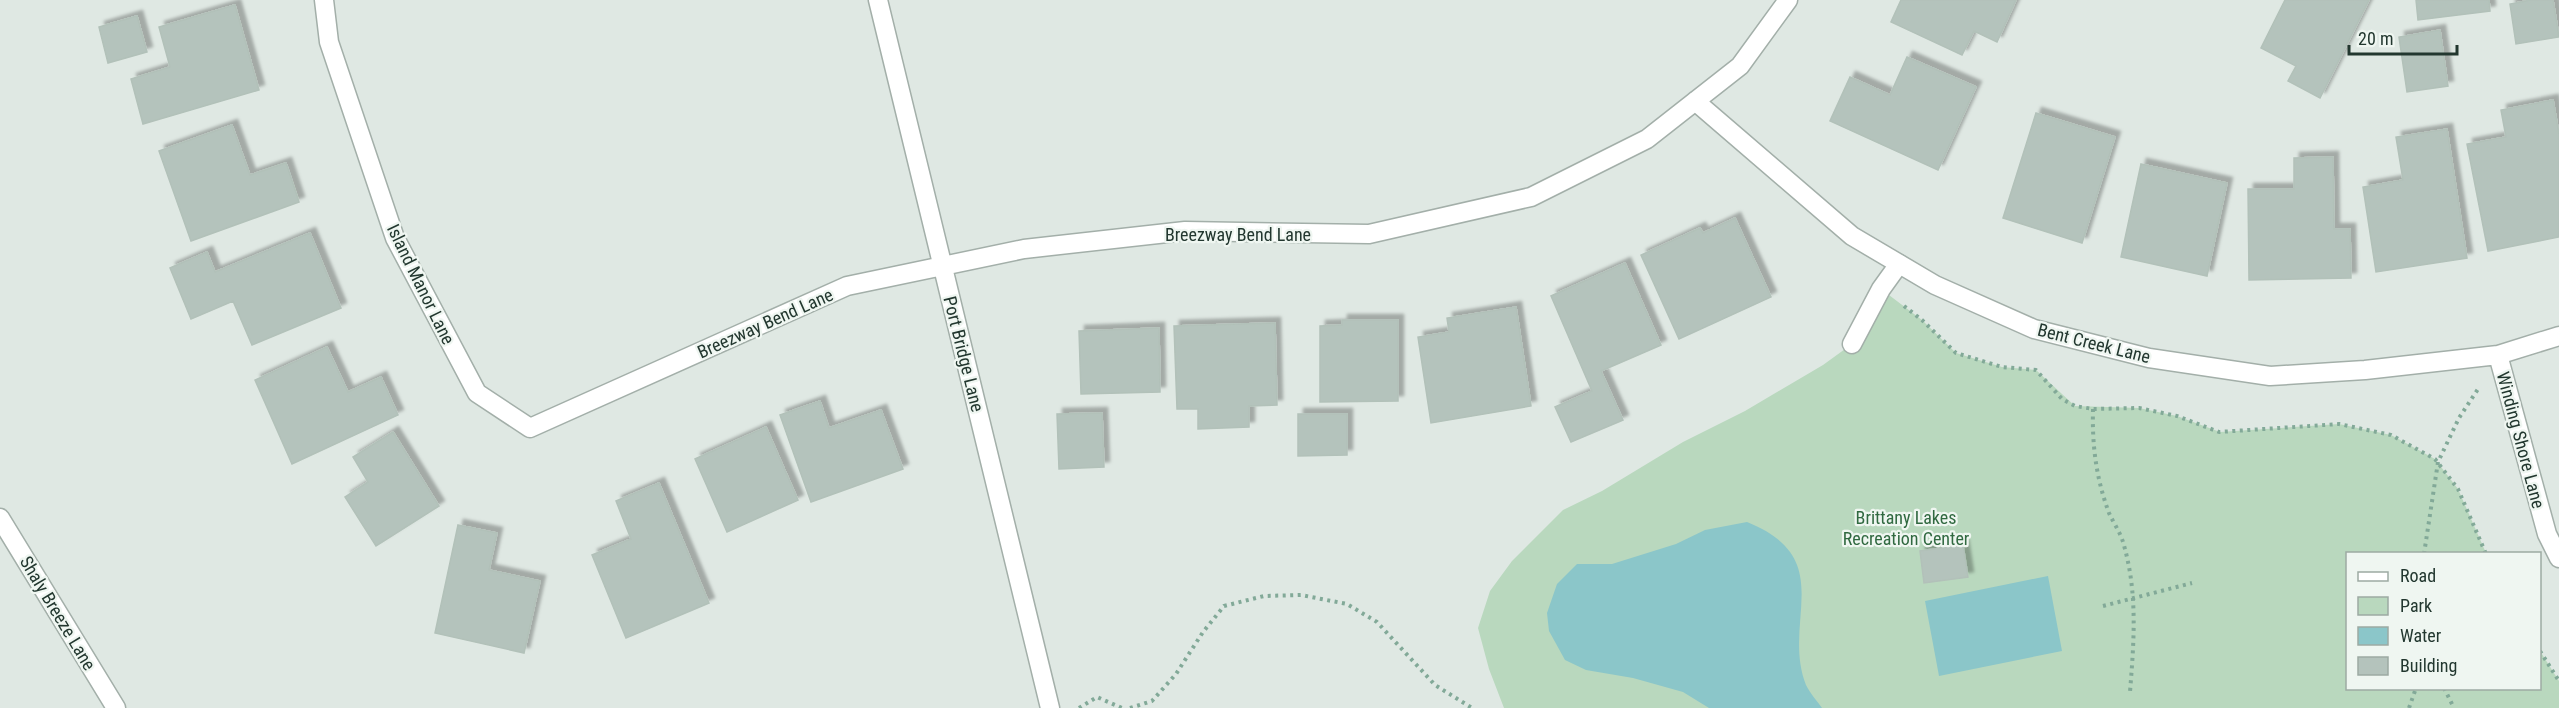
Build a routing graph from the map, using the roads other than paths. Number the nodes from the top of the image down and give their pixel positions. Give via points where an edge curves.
1 (324, 0) edge
2 (878, 0) edge
3 (1788, 0) edge
4 (1695, 101) junction
5 (942, 264) junction
6 (1899, 264) junction
7 (2559, 336) edge
8 (1852, 344) dead end
9 (2498, 355) junction
10 (538, 424) joint
11 (0, 518) edge
12 (2559, 558) edge
13 (116, 708) edge
14 (1050, 708) edge

1 - 10 street, Island Manor Lane via 329,42 395,238 477,393 530,428
2 - 5 street, Port Bridge Lane
3 - 4 street, Breezway Bend Lane via 1740,66
4 - 5 street, Breezway Bend Lane via 1647,139 1531,197 1369,234 1185,231 1024,249
4 - 6 street, Bent Creek Lane via 1852,236
5 - 10 street, Breezway Bend Lane via 847,286
5 - 14 street, Port Bridge Lane
6 - 8 street
6 - 9 street, Bent Creek Lane via 1935,285 2034,328 2149,358 2270,376
7 - 9 street, Bent Creek Lane
9 - 12 street, Winding Shore Lane via 2547,534
11 - 13 street, Shaly Breeze Lane

